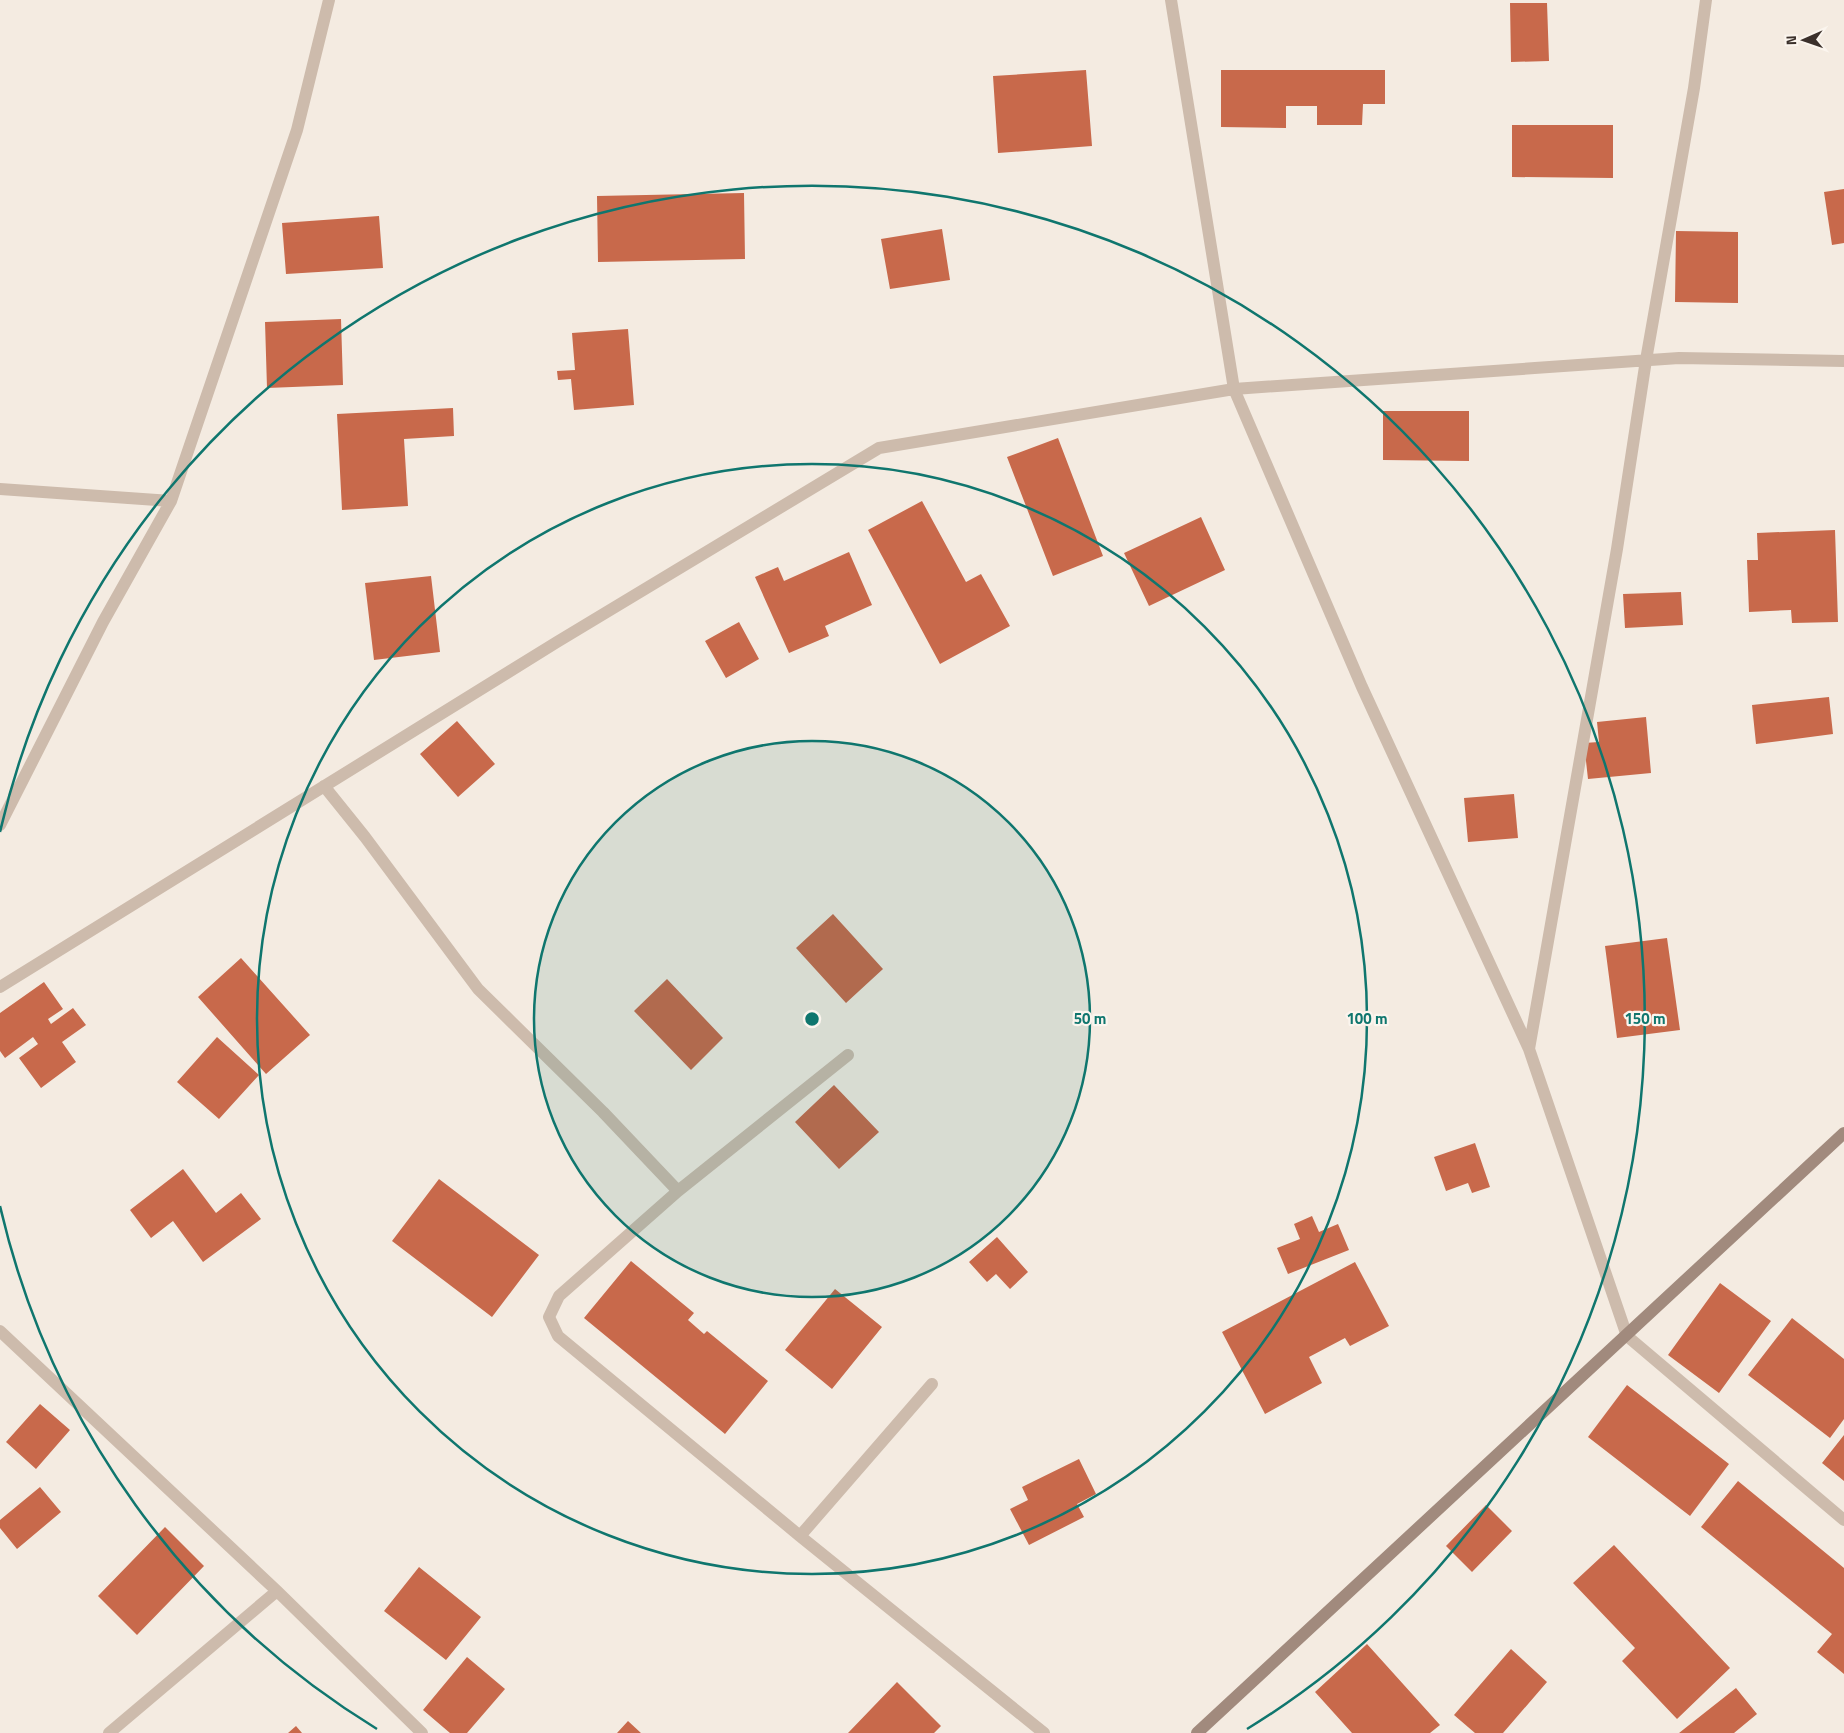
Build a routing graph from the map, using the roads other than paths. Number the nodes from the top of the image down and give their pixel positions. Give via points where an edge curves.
1 (329, 0) edge
2 (1171, 0) edge
3 (1706, 0) edge
4 (1646, 360) junction
5 (1844, 361) edge
6 (1234, 389) junction
7 (0, 489) edge
8 (171, 501) junction
9 (324, 786) junction
10 (0, 826) edge
11 (0, 986) edge
12 (1529, 1049) junction
13 (848, 1055) dead end
14 (1844, 1133) edge
15 (678, 1191) junction
16 (0, 1331) edge
17 (1627, 1336) junction
18 (932, 1384) dead end
19 (1844, 1520) edge
20 (800, 1536) junction
21 (277, 1591) junction
22 (109, 1733) edge
23 (422, 1733) edge
24 (1044, 1733) edge
25 (1197, 1733) edge

1 - 8 street via 296,130
2 - 6 street
3 - 4 street via 1694,88
4 - 5 street
4 - 6 street
4 - 12 street via 1617,549
6 - 9 street via 879,448
6 - 12 street via 1362,687
7 - 8 street
8 - 10 street via 103,622
9 - 11 street
9 - 15 street via 478,989
12 - 17 street
13 - 15 street
14 - 17 main road
15 - 20 street via 559,1296 549,1317 558,1336
16 - 21 street
17 - 19 street
17 - 25 main road
18 - 20 street
20 - 24 street
21 - 22 street
21 - 23 street

